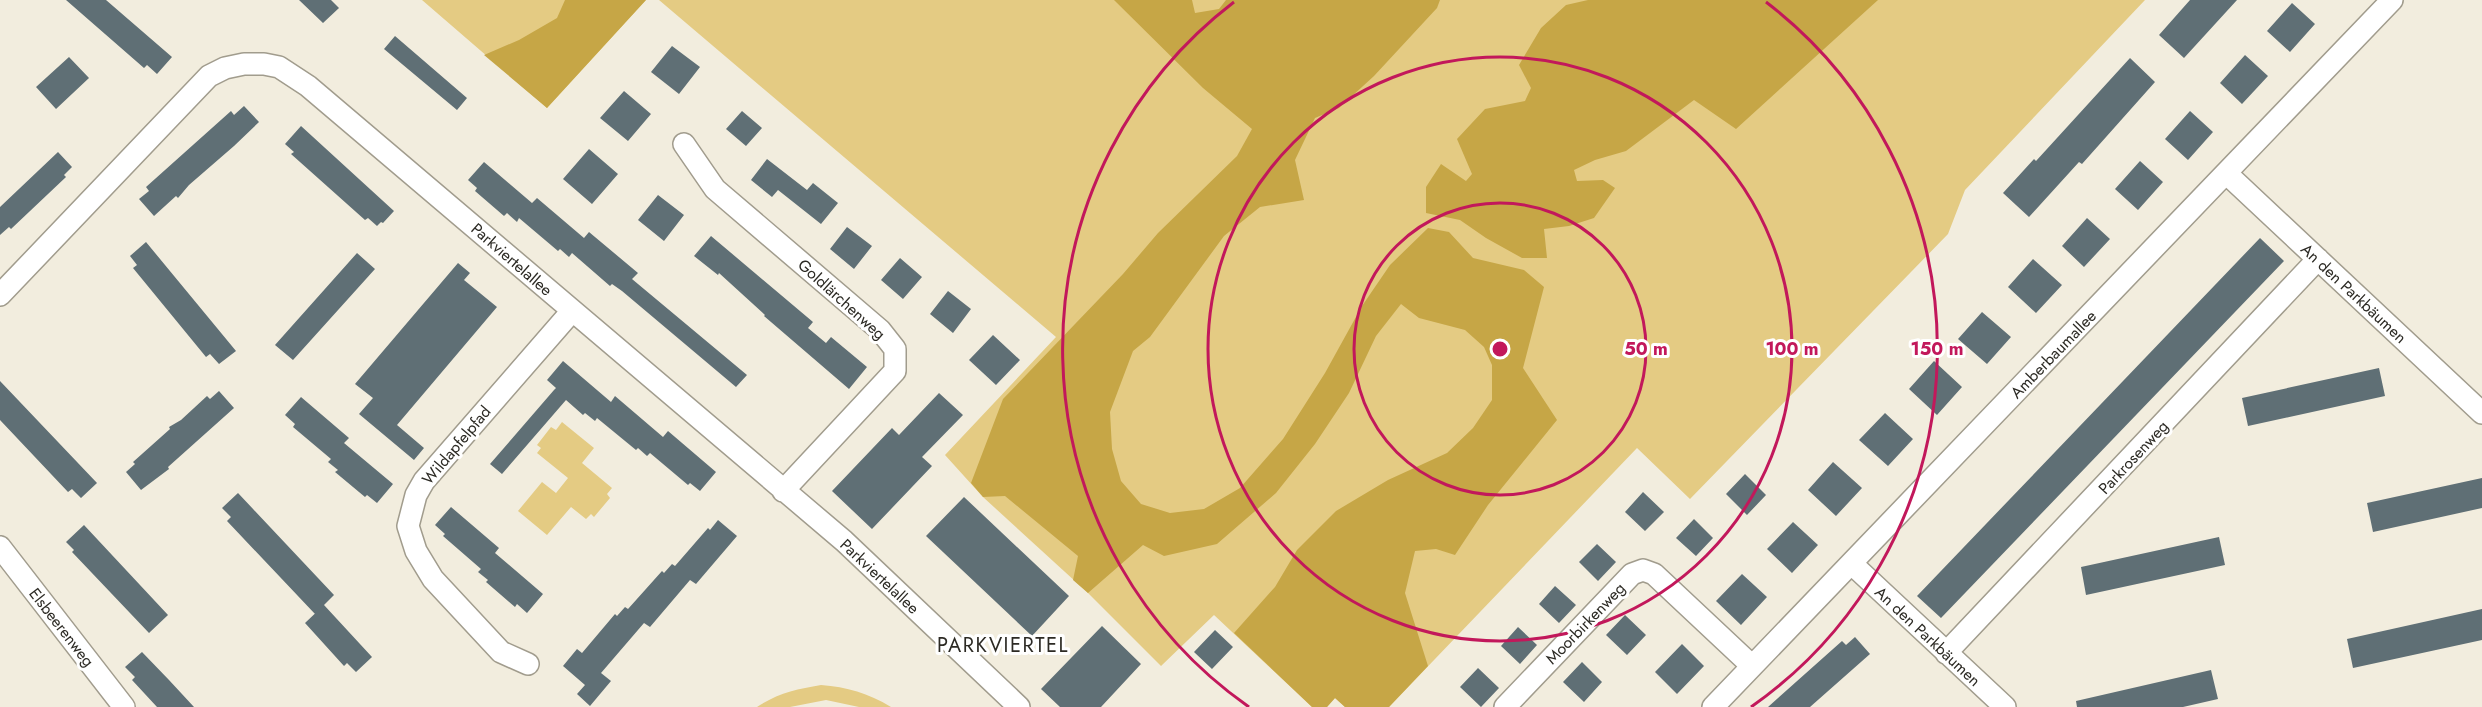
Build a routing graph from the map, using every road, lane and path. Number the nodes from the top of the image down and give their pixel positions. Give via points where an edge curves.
1 (2392, 0) edge
2 (684, 144) dead end
3 (2226, 173) junction
4 (2318, 259) junction
5 (0, 295) edge
6 (572, 311) junction
7 (2482, 412) edge
8 (783, 491) junction
9 (0, 547) edge
10 (1852, 564) junction
11 (1946, 653) junction
12 (528, 664) dead end
13 (1751, 665) junction
14 (124, 707) edge
15 (1019, 707) edge
16 (1505, 707) edge
17 (1713, 707) edge
18 (2005, 707) edge

1 - 3 street, Amberbaumallee
2 - 8 street, Goldlärchenweg via 715,189 880,330 895,349 895,371
3 - 4 street, An den Parkbäumen
3 - 10 street, Amberbaumallee
4 - 7 street, An den Parkbäumen
4 - 11 street, Parkrosenweg
5 - 6 street, Parkviertelallee via 209,76 225,68 264,64 279,68 308,86
6 - 8 street, Parkviertelallee
6 - 12 street, Wildapfelpfad via 424,481 408,526 411,540 433,579 501,652
8 - 15 street, Parkviertelallee via 844,541
9 - 14 street, Elsbeerenweg
10 - 11 street, An den Parkbäumen
10 - 13 street, Amberbaumallee
11 - 18 street, An den Parkbäumen
13 - 16 street, Moorbirkenweg via 1654,574 1643,570 1632,574
13 - 17 street, Amberbaumallee

